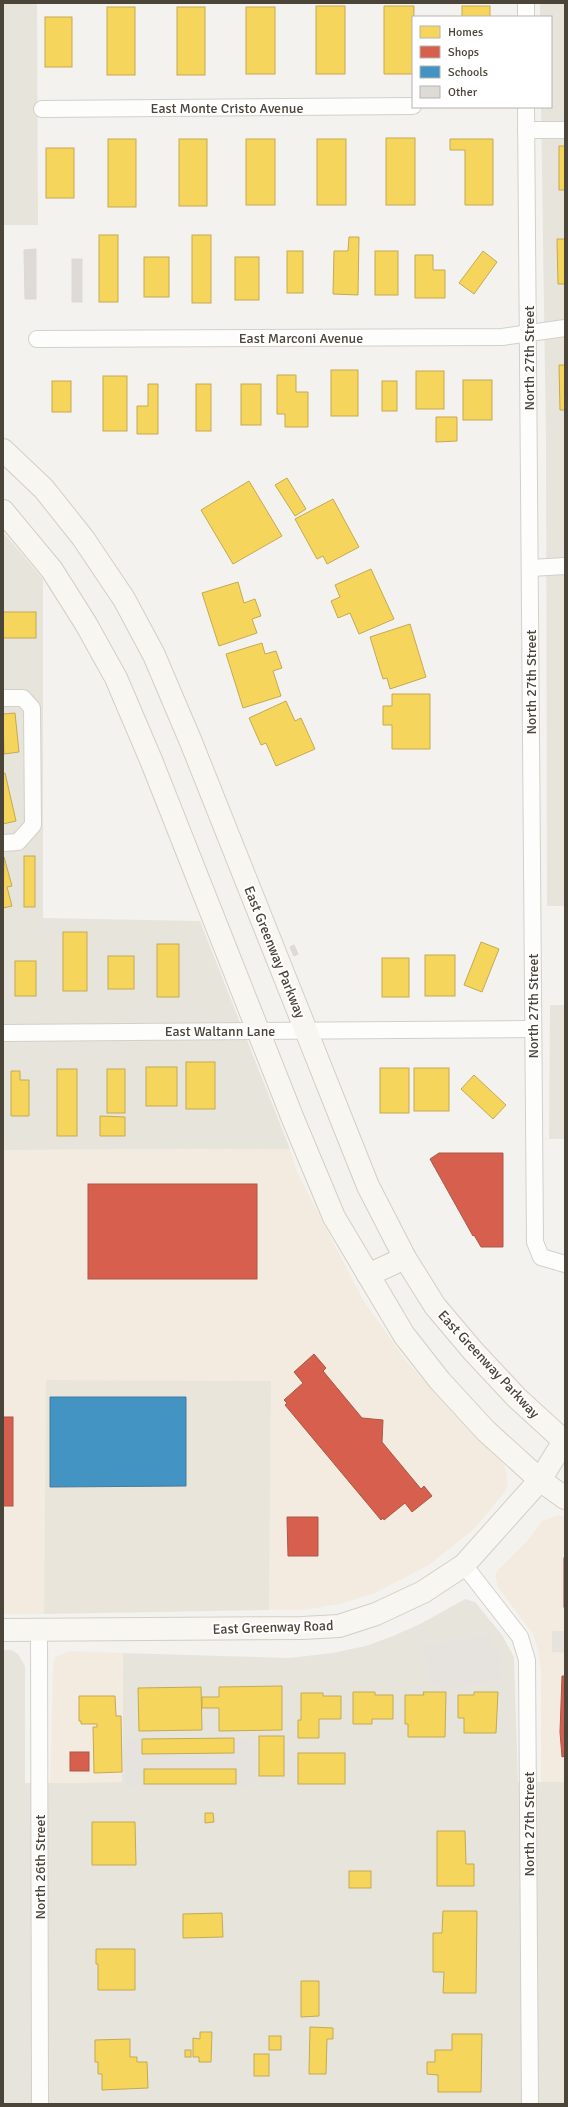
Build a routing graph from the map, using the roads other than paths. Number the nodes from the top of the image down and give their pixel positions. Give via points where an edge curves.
1 (526, 3) edge
2 (526, 16) edge
3 (412, 106) edge
4 (526, 108) edge
5 (42, 109) dead end
6 (526, 130) junction
7 (565, 130) edge
8 (565, 328) edge
9 (529, 333) junction
10 (37, 339) dead end
11 (3, 450) edge
12 (3, 511) edge
13 (565, 566) edge
14 (531, 568) junction
15 (3, 698) edge
16 (3, 843) edge
17 (533, 1029) junction
18 (258, 1031) junction
19 (307, 1031) junction
20 (3, 1033) edge
21 (405, 1258) junction
22 (565, 1264) edge
23 (368, 1275) junction
24 (565, 1441) edge
25 (540, 1480) junction
26 (565, 1498) edge
27 (464, 1565) junction
28 (39, 1629) junction
29 (3, 1630) edge
30 (40, 2104) edge
31 (530, 2104) edge

1 - 2 street
3 - 5 street, East Monte Cristo Avenue
4 - 6 street, North 27th Street
6 - 7 street
6 - 9 street, North 27th Street
8 - 9 street, East Marconi Avenue
9 - 10 street, East Marconi Avenue via 494,337
9 - 14 street, North 27th Street
11 - 19 main road, East Greenway Parkway via 44,489 83,538 124,599 154,655
12 - 18 main road via 52,570 116,678
13 - 14 street
14 - 17 street, North 27th Street
15 - 16 street via 22,698 32,708 34,825 18,842
17 - 19 street, East Waltann Lane
17 - 22 street, North 27th Street via 535,1242 541,1257
18 - 19 street, East Waltann Lane
18 - 20 street, East Waltann Lane
18 - 23 main road via 334,1217
19 - 21 main road, East Greenway Parkway via 368,1186
21 - 23 main road
21 - 24 main road, East Greenway Parkway via 435,1306 473,1351 517,1398
23 - 25 main road via 404,1335 440,1381 486,1431
24 - 25 main road, East Greenway Road
25 - 26 main road
25 - 27 main road, East Greenway Road
27 - 28 main road, East Greenway Road via 423,1592 376,1614 339,1626
27 - 31 street, North 27th Street via 520,1637 527,1660
28 - 29 main road, East Greenway Road
28 - 30 street, North 26th Street

